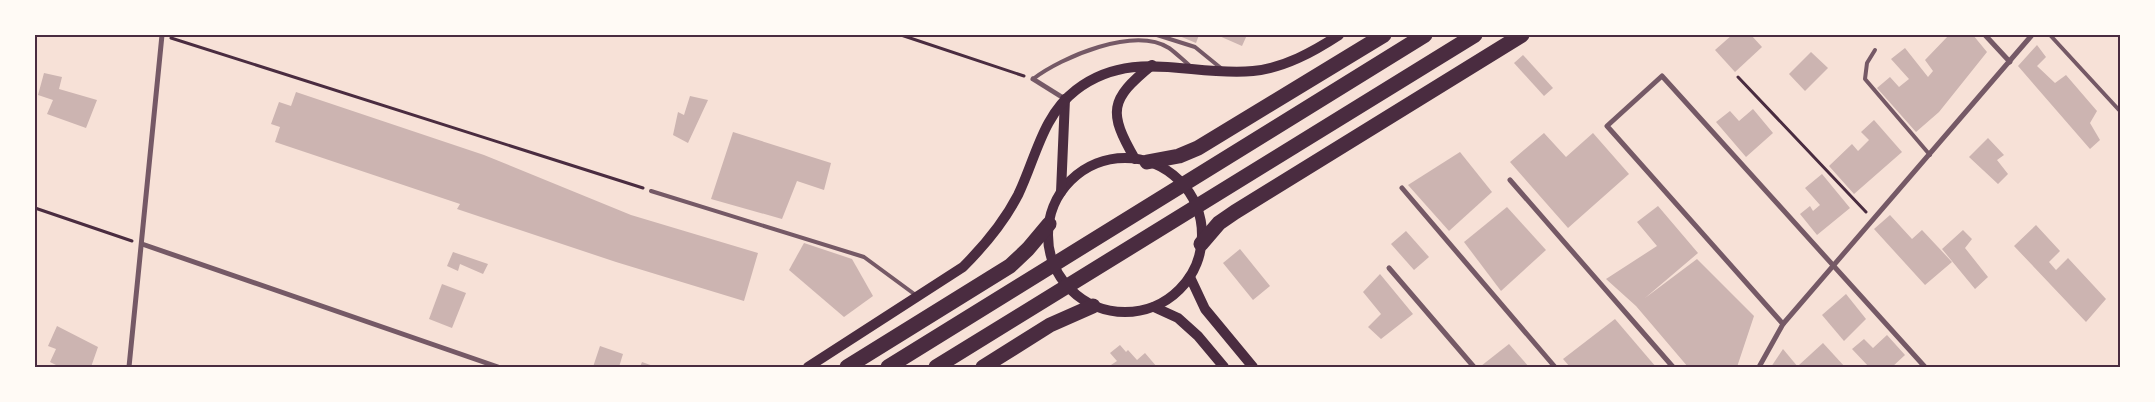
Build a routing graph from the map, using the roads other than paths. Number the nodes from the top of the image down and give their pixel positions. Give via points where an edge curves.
1 (162, 35) edge
2 (1157, 35) edge
3 (1339, 35) edge
4 (1384, 35) edge
5 (1425, 35) edge
6 (1474, 35) edge
7 (1522, 35) edge
8 (1985, 35) edge
9 (2032, 35) edge
10 (2050, 35) edge
11 (1875, 50) dead end
12 (2010, 62) junction
13 (1152, 66) junction
14 (1193, 69) junction
15 (1226, 72) junction
16 (1033, 79) joint
17 (1065, 99) junction
18 (2119, 110) edge
19 (1930, 155) junction
20 (1141, 161) junction
21 (1510, 180) dead end
22 (1402, 188) dead end
23 (651, 191) road end
24 (1061, 192) junction
25 (1048, 224) junction
26 (1201, 237) junction
27 (142, 244) junction
28 (1833, 266) junction
29 (1389, 268) dead end
30 (1190, 277) junction
31 (919, 297) junction
32 (1093, 306) junction
33 (1154, 306) junction
34 (1783, 324) junction
35 (129, 367) edge
36 (498, 367) edge
37 (808, 367) edge
38 (847, 367) edge
39 (888, 367) edge
40 (936, 367) edge
41 (983, 367) edge
42 (1224, 367) edge
43 (1253, 367) edge
44 (1474, 367) edge
45 (1555, 367) edge
46 (1673, 367) edge
47 (1759, 367) edge
48 (1925, 367) edge

1 - 27 street
2 - 15 lane via 1195,47
3 - 15 main road via 1288,64 1254,71
4 - 20 highway via 1198,148 1179,156
5 - 39 highway
6 - 40 highway
7 - 26 highway via 1236,212
8 - 12 street
9 - 12 street
10 - 18 lane
11 - 19 lane via 1867,62 1865,79
12 - 19 street
13 - 14 main road
13 - 17 main road via 1127,67 1100,74
13 - 20 main road via 1132,82 1118,100 1115,117 1121,136
14 - 15 main road
14 - 16 lane via 1168,47 1143,41 1114,42 1048,67
16 - 17 street
17 - 24 main road
17 - 31 main road via 1040,139 1018,194 983,247 963,267
19 - 28 street
20 - 24 main road via 1107,161 1074,178
20 - 26 main road via 1163,168 1187,190 1198,213
21 - 46 street
22 - 45 street
23 - 31 lane via 864,257
24 - 25 main road
25 - 32 main road via 1048,244 1061,279 1074,294
25 - 38 highway via 1010,266
26 - 30 main road via 1197,262
27 - 35 street
27 - 36 street
28 - 34 street
28 - 34 street via 1662,76 1607,126
28 - 48 street
29 - 44 street
30 - 33 main road via 1176,293
30 - 43 main road via 1205,309
31 - 37 main road
32 - 33 main road via 1118,312 1136,312
32 - 41 highway via 1050,325
33 - 42 main road via 1178,318
34 - 47 street

